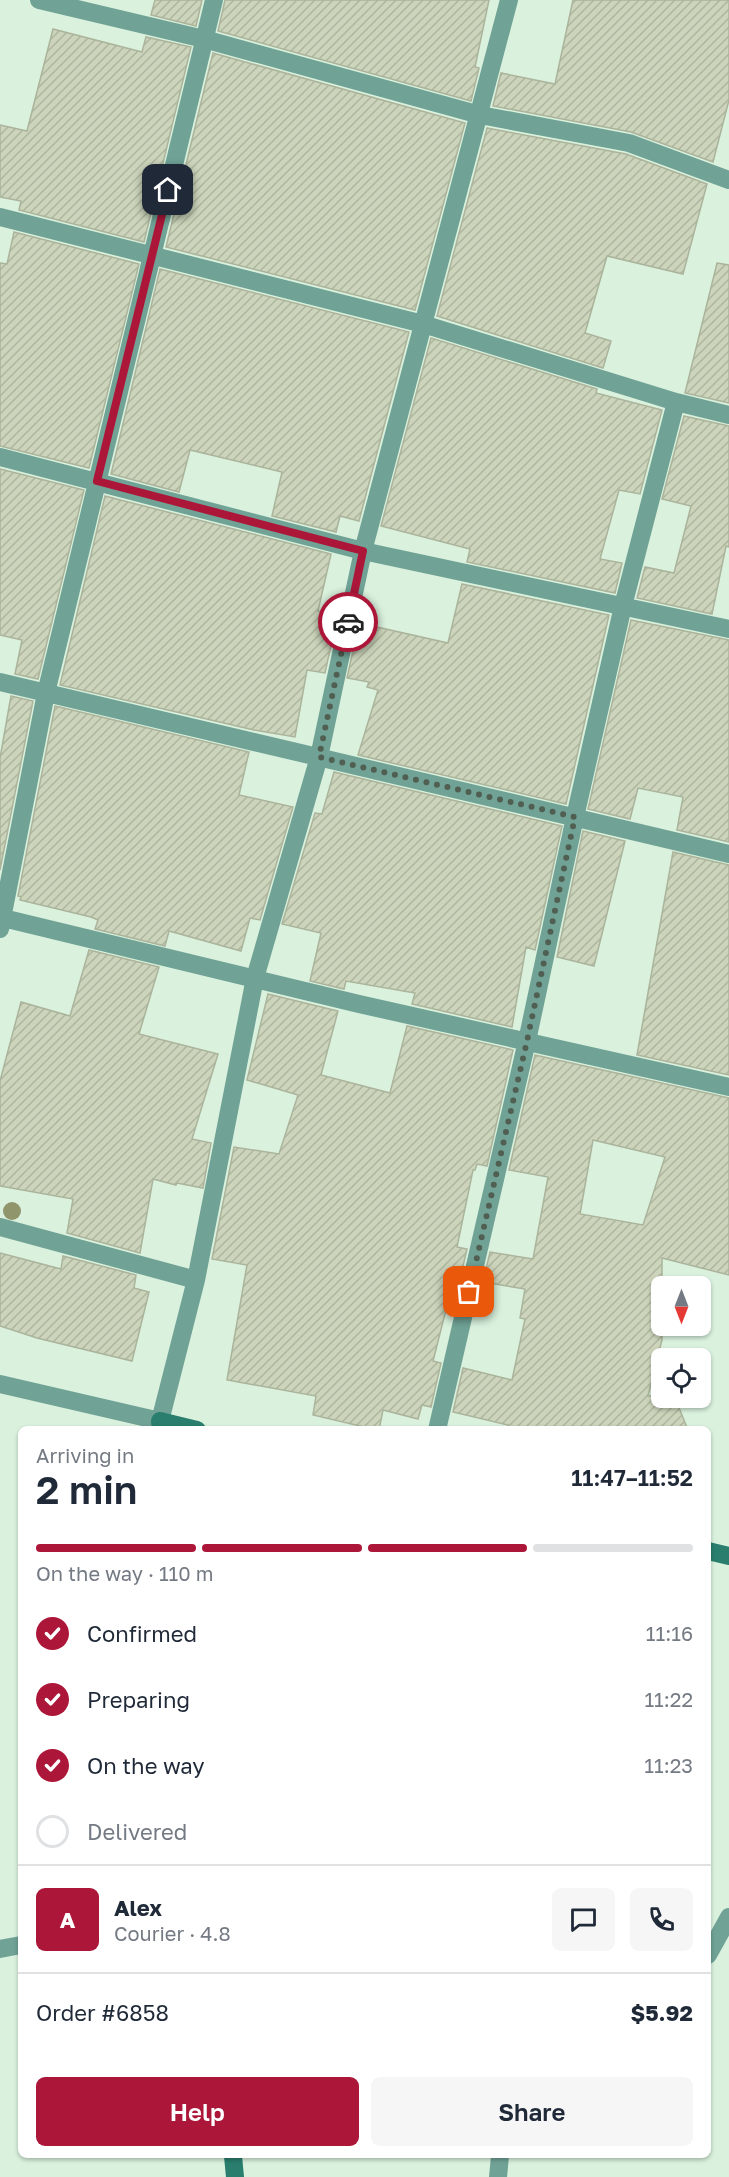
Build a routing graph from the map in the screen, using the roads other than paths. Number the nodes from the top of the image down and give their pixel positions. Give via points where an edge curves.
1 (39, 0) edge
2 (214, 0) edge
3 (509, 0) edge
4 (204, 39) junction
5 (480, 115) junction
6 (728, 175) edge
7 (0, 217) edge
8 (152, 254) junction
9 (423, 324) junction
10 (676, 402) junction
11 (729, 415) edge
12 (0, 457) edge
13 (97, 481) junction
14 (363, 551) junction
15 (623, 606) junction
16 (729, 629) edge
17 (0, 682) edge
18 (46, 693) junction
19 (319, 757) junction
20 (575, 817) junction
21 (729, 854) edge
22 (1, 924) edge
23 (255, 978) junction
24 (527, 1041) junction
25 (729, 1087) edge
26 (0, 1227) edge
27 (196, 1280) junction
28 (0, 1384) edge
29 (160, 1425) edge
30 (438, 1426) edge
31 (711, 1552) edge
32 (729, 1556) edge
33 (729, 1917) edge
34 (18, 1946) edge
35 (0, 1949) edge
36 (711, 1950) edge
37 (233, 2158) edge
38 (500, 2158) edge
39 (235, 2177) edge
40 (498, 2177) edge

1 - 4 street
2 - 4 street
3 - 5 street
4 - 5 street
4 - 8 street
5 - 6 street via 629,143
5 - 9 street
7 - 8 street
8 - 9 street
8 - 13 street
9 - 10 street
9 - 14 street
10 - 11 street
10 - 15 street
12 - 13 street
13 - 14 street
13 - 18 street
14 - 15 street
14 - 19 street
15 - 16 street
15 - 20 street
17 - 18 street
18 - 19 street
18 - 22 street
19 - 20 street
19 - 23 street
20 - 21 street
20 - 24 street
22 - 23 street
23 - 24 street
23 - 27 street
24 - 25 street
24 - 30 street
26 - 27 street
27 - 29 street
28 - 29 street
31 - 32 street
33 - 36 street
34 - 35 street
37 - 39 street
38 - 40 street

